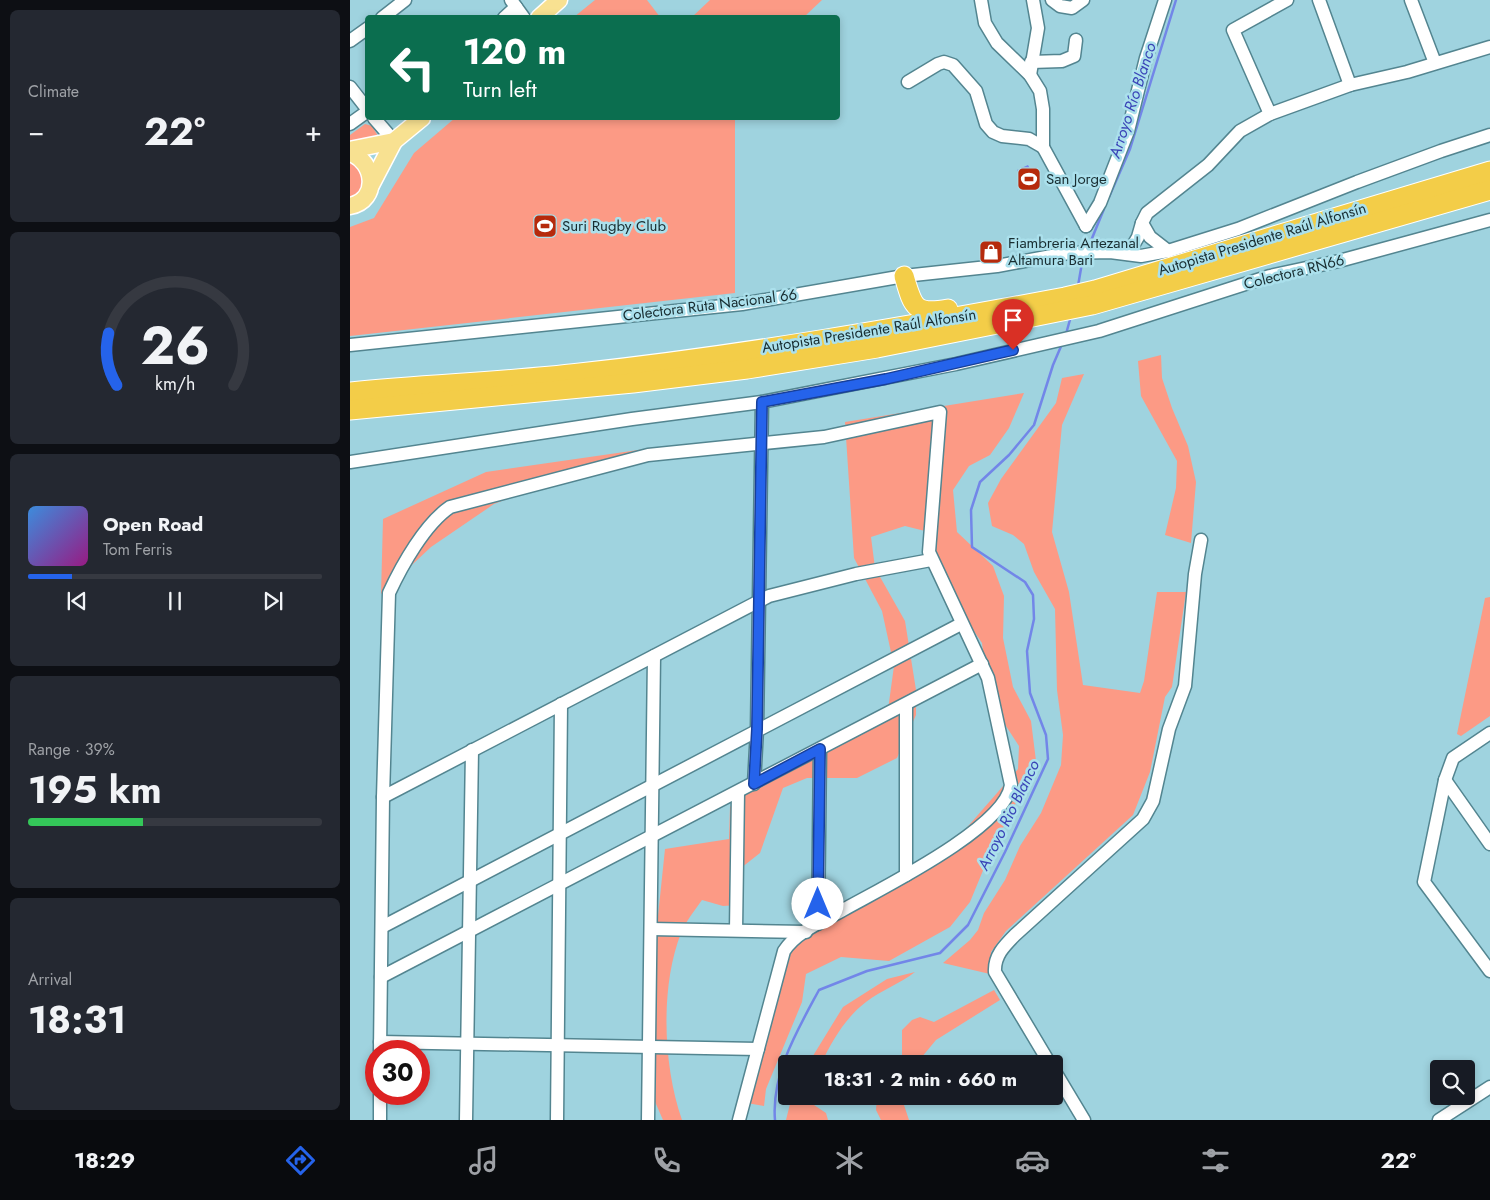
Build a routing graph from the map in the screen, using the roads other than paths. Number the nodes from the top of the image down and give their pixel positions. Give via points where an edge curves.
1 (559, 0) edge
2 (981, 0) edge
3 (1033, 0) edge
4 (1083, 0) edge
5 (1165, 0) edge
6 (1287, 0) edge
7 (1319, 0) edge
8 (1411, 0) edge
9 (402, 1) edge
10 (1053, 2) edge
11 (514, 3) edge
12 (386, 15) edge
13 (506, 15) edge
14 (522, 15) edge
15 (542, 15) edge
16 (365, 30) edge
17 (1076, 40) dead end
18 (350, 41) edge
19 (1490, 46) edge
20 (1030, 62) junction
21 (1435, 63) junction
22 (1030, 76) junction
23 (908, 82) dead end
24 (1350, 85) junction
25 (350, 87) edge
26 (365, 106) edge
27 (365, 112) edge
28 (1270, 114) junction
29 (380, 120) edge
30 (420, 120) edge
31 (350, 124) edge
32 (1490, 135) edge
33 (394, 141) junction
34 (1043, 147) junction
35 (350, 152) edge
36 (1490, 171) edge
37 (371, 185) junction
38 (1490, 190) edge
39 (350, 206) edge
40 (1490, 220) edge
41 (1142, 223) junction
42 (1134, 245) junction
43 (1160, 245) junction
44 (904, 276) junction
45 (1092, 295) junction
46 (1065, 299) junction
47 (350, 345) edge
48 (350, 392) edge
49 (762, 402) junction
50 (350, 410) edge
51 (762, 445) junction
52 (350, 462) edge
53 (1201, 540) dead end
54 (931, 560) junction
55 (759, 601) junction
56 (962, 624) junction
57 (654, 656) junction
58 (982, 664) junction
59 (561, 704) junction
60 (906, 705) junction
61 (757, 729) junction
62 (1490, 733) edge
63 (820, 749) junction
64 (472, 750) junction
65 (1445, 780) junction
66 (652, 784) junction
67 (754, 784) junction
68 (738, 792) junction
69 (383, 797) junction
70 (560, 833) junction
71 (652, 837) junction
72 (1490, 844) edge
73 (906, 875) junction
74 (470, 880) junction
75 (560, 885) junction
76 (818, 924) junction
77 (382, 927) junction
78 (651, 929) junction
79 (736, 930) junction
80 (469, 932) junction
81 (806, 932) junction
82 (1490, 972) edge
83 (381, 977) junction
84 (380, 1040) edge
85 (467, 1044) junction
86 (430, 1045) edge
87 (558, 1046) junction
88 (650, 1047) junction
89 (758, 1049) junction
90 (1045, 1055) edge
91 (1063, 1085) edge
92 (1490, 1087) edge
93 (380, 1105) edge
94 (380, 1120) edge
95 (466, 1120) edge
96 (557, 1120) edge
97 (648, 1120) edge
98 (739, 1120) edge
99 (1084, 1120) edge
100 (1440, 1120) edge

1 - 15 main road
2 - 22 street via 985,23 997,43
3 - 20 street via 1038,28
4 - 10 street via 1072,8
5 - 34 street via 1146,58 1128,131 1100,203 1086,226
6 - 28 street via 1233,30
7 - 24 street
8 - 21 street
9 - 12 street
11 - 13 street
11 - 14 street
16 - 18 street
17 - 20 street via 1074,56 1062,62
19 - 21 street
20 - 22 street
21 - 24 street
22 - 34 street via 1040,91
23 - 34 street via 938,64 953,65 976,91 986,124 992,132 1029,139
24 - 28 street
25 - 26 street
27 - 31 street
28 - 41 street via 1240,131 1208,165 1154,206
29 - 33 street
30 - 33 main road
32 - 43 street, Colectora Ruta Nacional 66 via 1440,150 1232,231
33 - 35 main road
33 - 37 main road
35 - 37 main road via 365,162 372,177
36 - 45 highway, Autopista Presidente Raúl Alfonsín
37 - 39 main road via 362,200
38 - 45 highway, Autopista Presidente Raúl Alfonsín
40 - 49 street, Colectora RN66 via 1270,276 1099,331 886,379
41 - 42 street
41 - 43 street
42 - 43 street, Colectora Ruta Nacional 66 via 1141,256
42 - 44 street, Colectora Ruta Nacional 66 via 1110,252 1068,253 997,266
44 - 46 highway via 912,304 930,312
44 - 47 street, Colectora Ruta Nacional 66 via 742,304
45 - 46 highway, Autopista Presidente Raúl Alfonsín
46 - 48 highway, Autopista Presidente Raúl Alfonsín via 884,331 702,358 529,378
46 - 50 highway, Autopista Presidente Raúl Alfonsín via 877,348 747,369 573,390
49 - 51 street
49 - 52 street
51 - 54 street via 824,437 940,412 928,545
51 - 55 street
51 - 69 street via 648,455 450,507 436,517 396,578 390,593
53 - 90 street via 1185,686 1169,729 1153,801 1143,819 1015,934 994,963 995,972
54 - 55 street via 856,574
54 - 56 street
55 - 57 street
55 - 61 street
56 - 58 street
56 - 61 street
57 - 59 street
57 - 66 street
58 - 60 street
58 - 73 street via 988,678 1010,792 1005,802 972,834
59 - 64 street
59 - 70 street
60 - 63 street
60 - 73 street
61 - 66 street
61 - 67 street
62 - 65 street via 1453,758
63 - 67 street
63 - 76 street
64 - 69 street
64 - 74 street
65 - 72 street
65 - 82 street via 1424,882
66 - 70 street
66 - 71 street
67 - 68 street
68 - 71 street
68 - 79 street
69 - 77 street
70 - 74 street
70 - 75 street
71 - 75 street
71 - 78 street
73 - 76 street
74 - 77 street
74 - 80 street
75 - 80 street
75 - 87 street
76 - 81 street
77 - 83 street
78 - 79 street
78 - 88 street
79 - 81 street
80 - 83 street
80 - 85 street
81 - 89 street via 784,952
83 - 84 street
85 - 86 street
85 - 87 street
85 - 95 street
87 - 88 street
87 - 96 street
88 - 89 street
88 - 97 street
89 - 98 street
91 - 99 street
92 - 100 street
93 - 94 street

